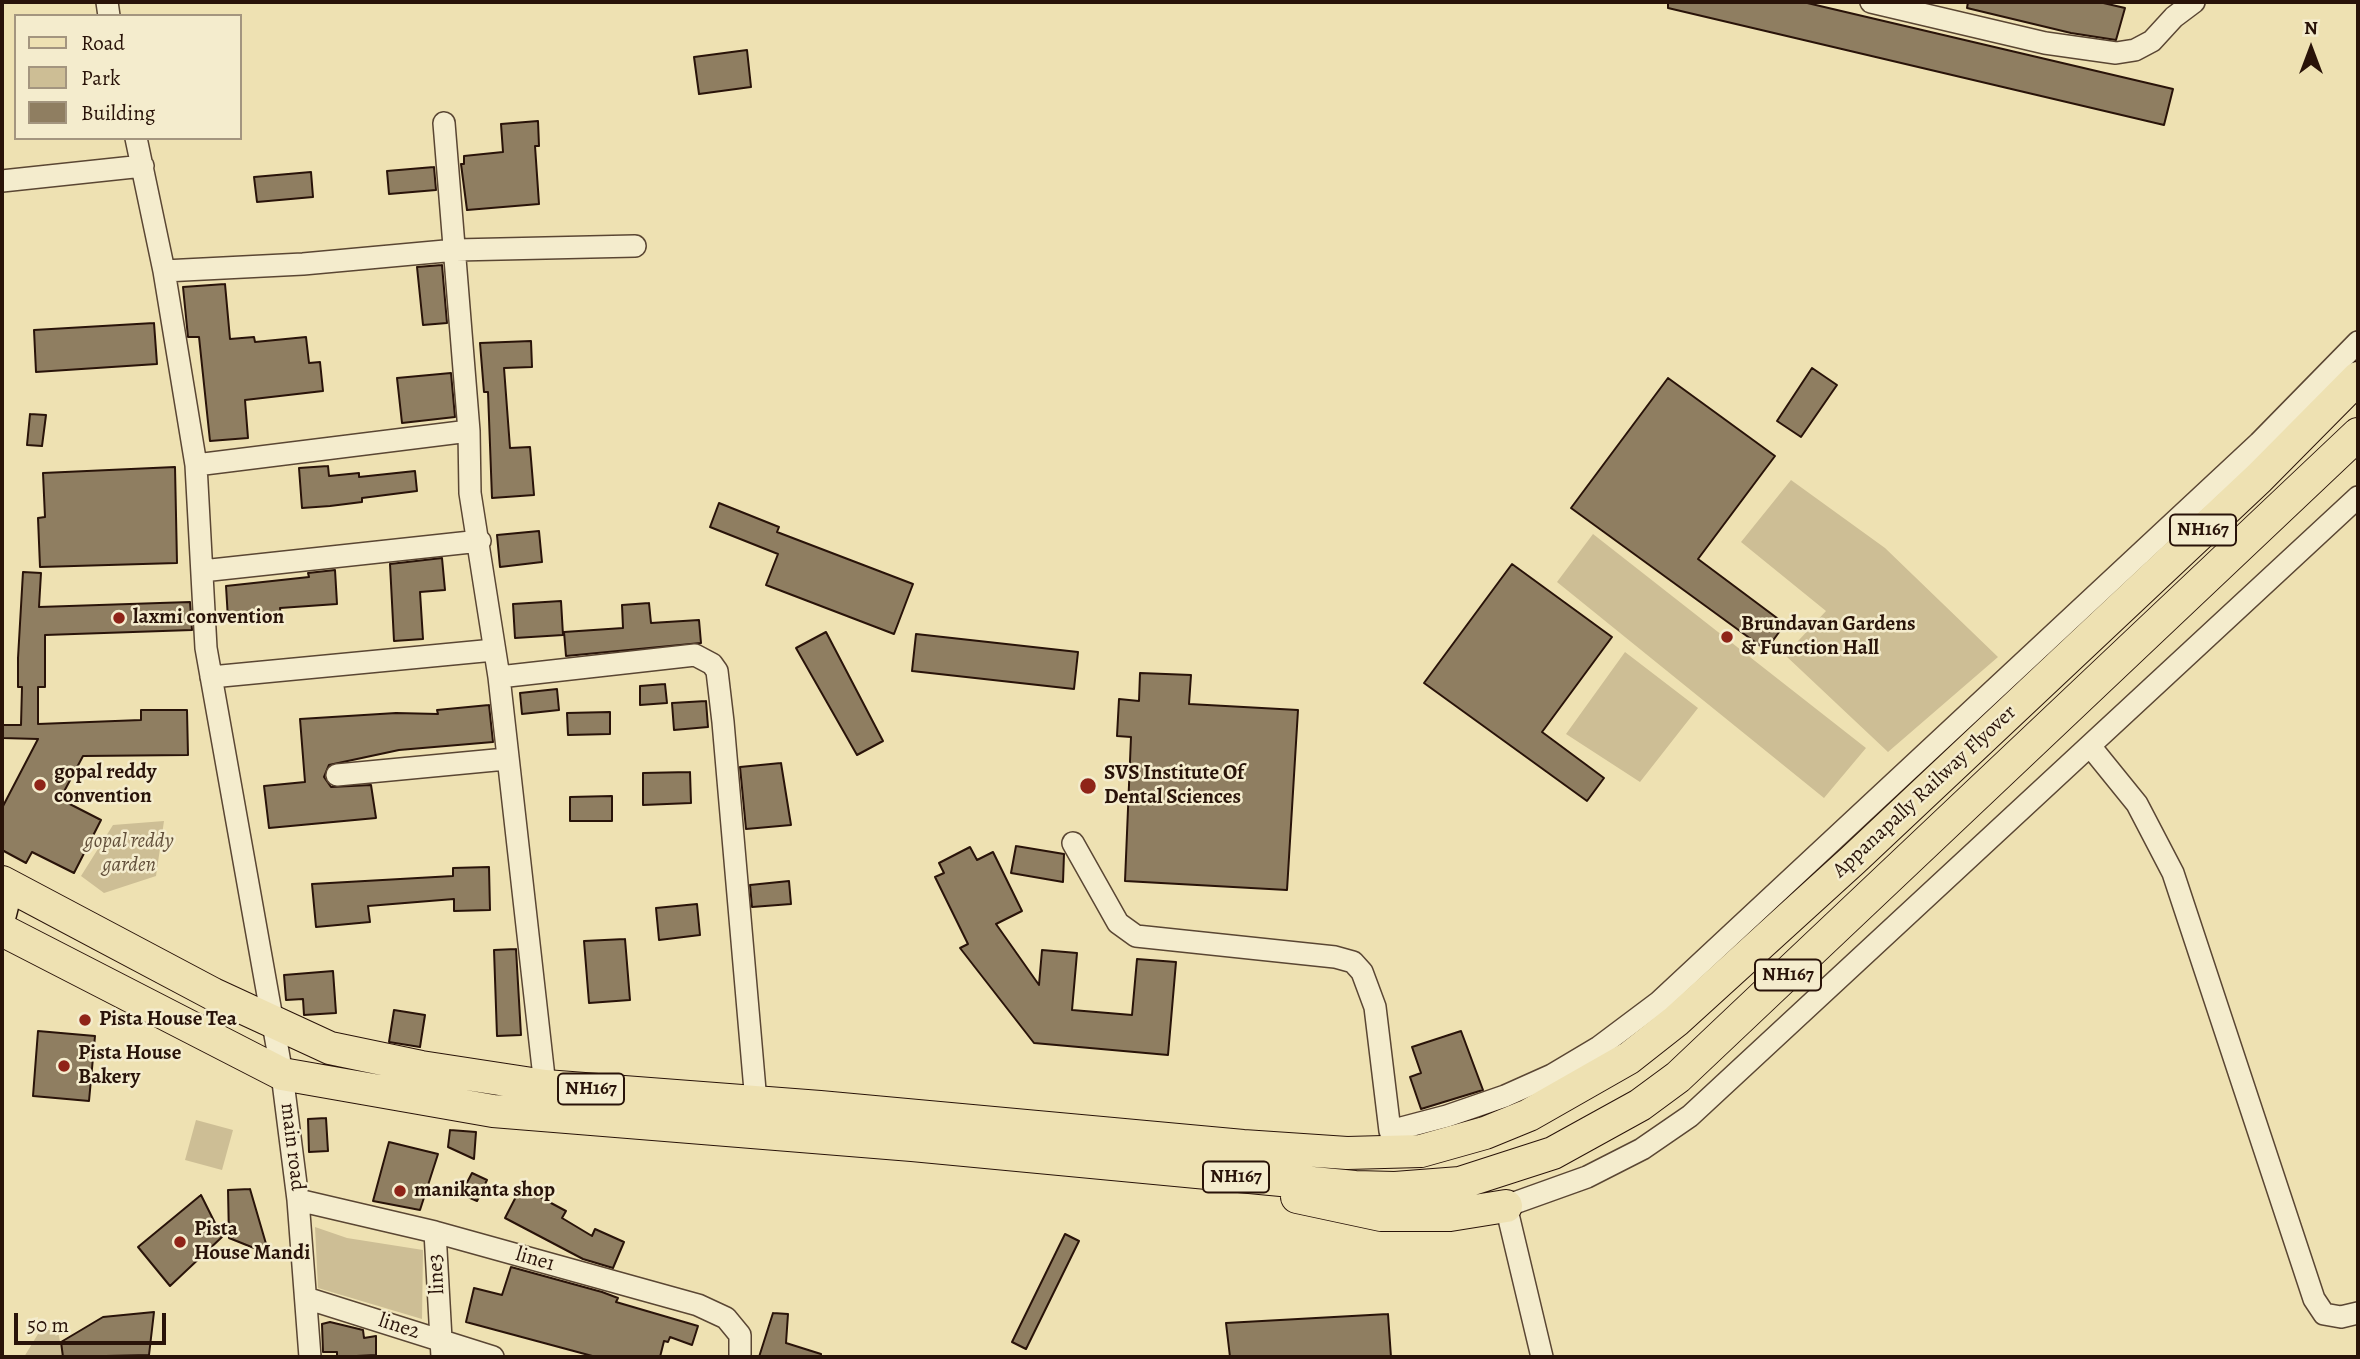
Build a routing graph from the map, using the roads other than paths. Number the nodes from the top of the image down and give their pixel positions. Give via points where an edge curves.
1 (1871, 2) edge
2 (2194, 2) edge
3 (444, 123) dead end
4 (136, 140) edge
5 (143, 166) junction
6 (2, 181) edge
7 (635, 246) dead end
8 (456, 250) junction
9 (164, 271) junction
10 (2358, 342) edge
11 (2358, 378) edge
12 (469, 431) junction
13 (2358, 434) edge
14 (196, 465) junction
15 (2358, 497) edge
16 (480, 541) junction
17 (202, 571) junction
18 (494, 650) junction
19 (211, 677) junction
20 (499, 677) junction
21 (2090, 746) junction
22 (506, 759) junction
23 (337, 775) dead end
24 (1073, 843) dead end
25 (4, 894) edge
26 (2, 930) edge
27 (274, 1022) junction
28 (282, 1074) junction
29 (545, 1086) junction
30 (756, 1102) junction
31 (914, 1131) junction
32 (1390, 1131) junction
33 (1014, 1140) junction
34 (1243, 1146) junction
35 (1241, 1178) junction
36 (298, 1199) junction
37 (1506, 1206) junction
38 (435, 1232) junction
39 (306, 1297) junction
40 (2358, 1313) edge
41 (441, 1349) edge
42 (310, 1357) edge
43 (493, 1357) edge
44 (740, 1357) edge
45 (1542, 1357) edge

1 - 2 street via 2045,43 2116,53 2152,41
3 - 8 street
4 - 5 street, main road
5 - 6 street
5 - 9 street, main road
7 - 8 street
8 - 9 street
8 - 12 street
9 - 14 street, main road
10 - 32 street via 2259,443 1659,1002 1552,1075 1447,1116
11 - 34 highway, Appanapally Railway Flyover / NH167 via 2259,478 1658,1036 1576,1091 1528,1115 1447,1145 1391,1154
12 - 14 street
12 - 16 street via 470,493
13 - 35 highway, Appanapally Railway Flyover / NH167 via 1678,1077 1640,1105 1553,1153 1460,1183 1395,1188
14 - 17 street, main road
15 - 21 street
16 - 17 street
16 - 18 street
17 - 19 street, main road
18 - 19 street
18 - 20 street
19 - 27 street, main road
20 - 22 street
20 - 30 street via 695,655 717,671
21 - 37 street via 1690,1116 1642,1149 1587,1177
21 - 40 street via 2137,804 2173,873 2314,1298 2324,1314 2342,1317
22 - 23 street
22 - 29 street
24 - 32 street via 1118,923 1136,936 1353,962 1362,972 1375,1007
25 - 27 highway, NH167
26 - 28 highway, NH167
27 - 28 street, main road
27 - 29 highway, NH167 via 330,1048
28 - 31 highway, NH167 via 493,1111
28 - 36 street, main road
29 - 30 highway, NH167
30 - 31 highway, NH167
31 - 33 highway, NH167
32 - 34 highway
33 - 34 highway, NH167
33 - 35 highway, NH167
35 - 37 highway via 1301,1198 1381,1215 1450,1215
36 - 38 street, line1
36 - 39 street, main road
37 - 45 street
38 - 41 street, line3
38 - 44 street, line1 via 698,1305 726,1318 740,1335
39 - 41 street, line2
39 - 42 street, main road
41 - 43 street, line2

